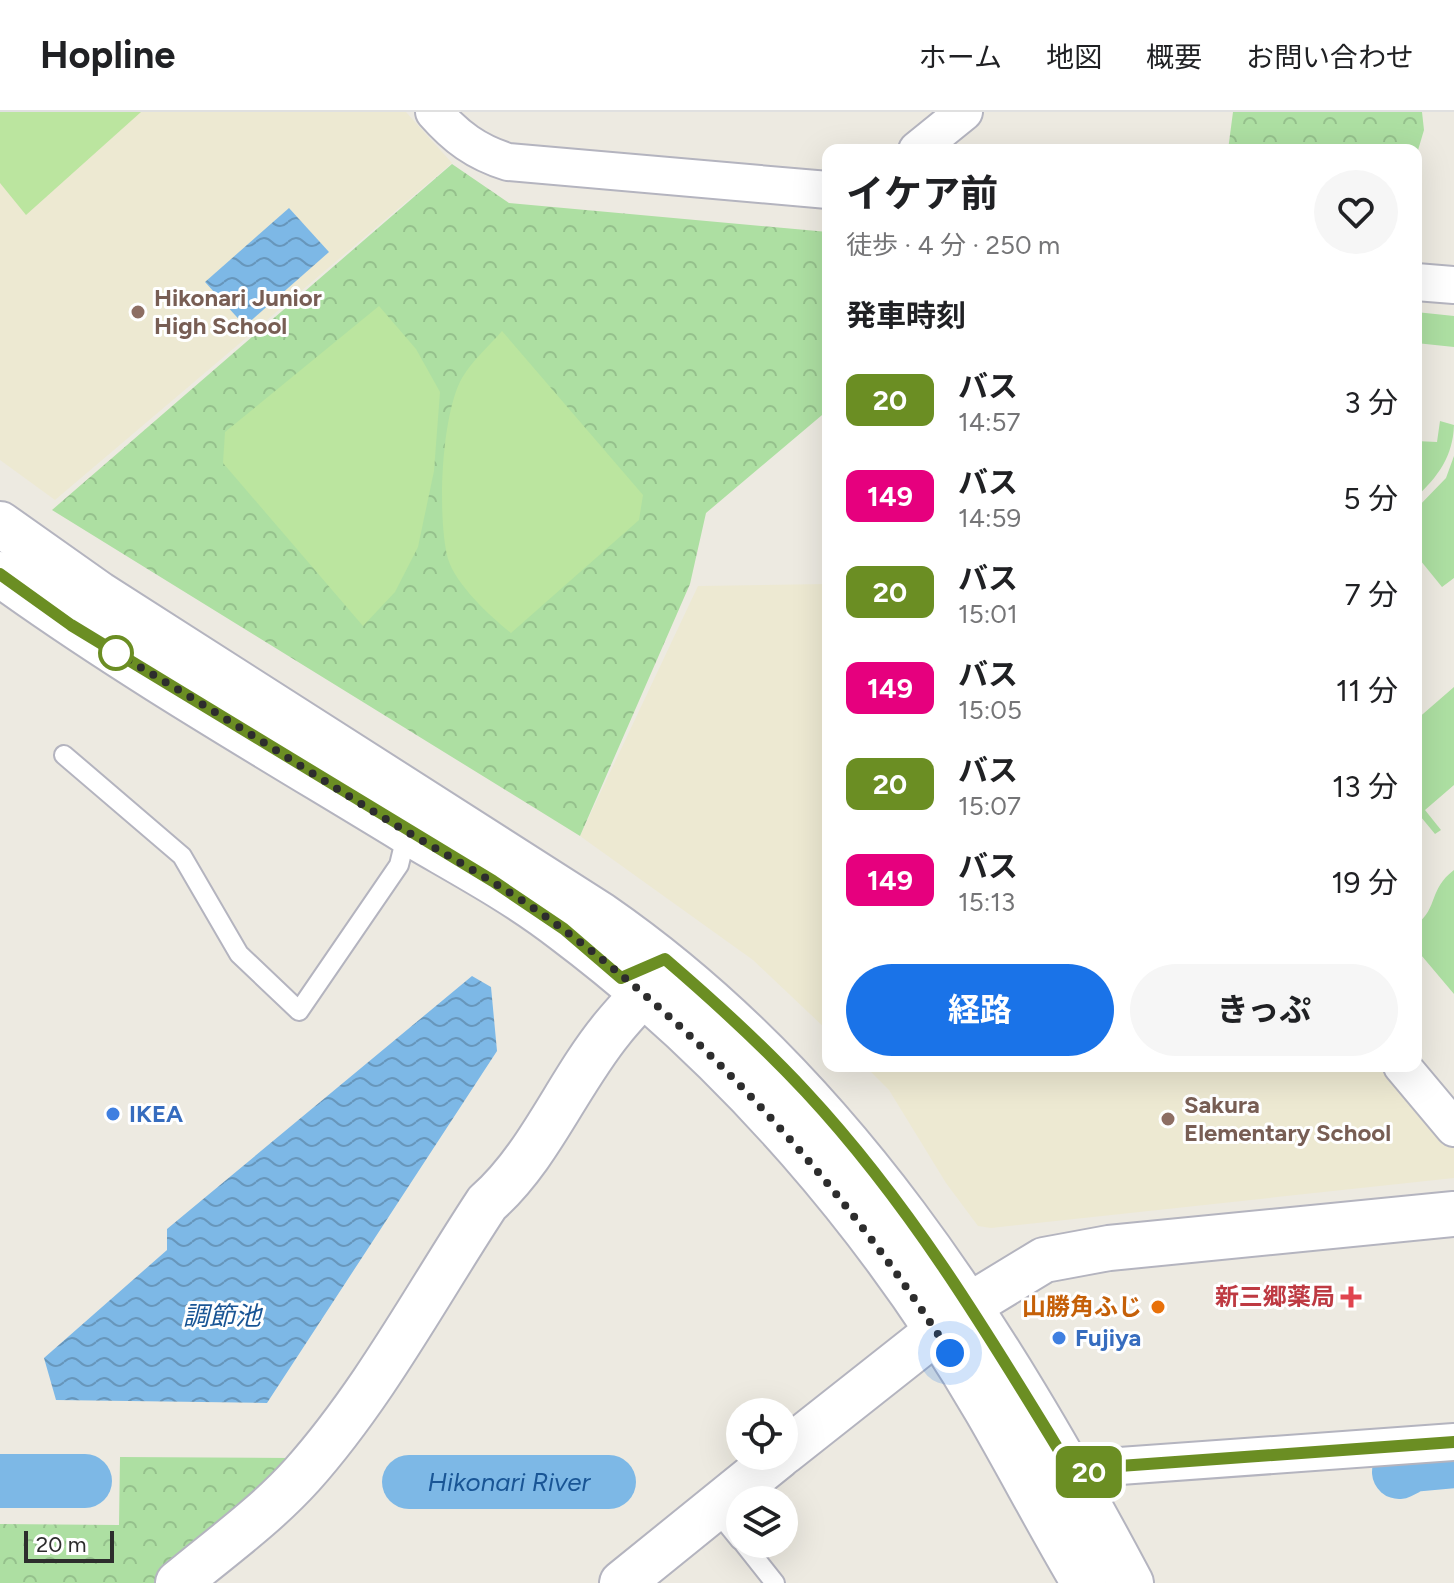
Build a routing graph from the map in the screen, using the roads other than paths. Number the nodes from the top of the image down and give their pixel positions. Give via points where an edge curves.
1 (434, 112) edge
2 (964, 112) edge
3 (924, 144) edge
4 (822, 189) edge
5 (1422, 282) edge
6 (1454, 285) edge
7 (0, 524) edge
8 (0, 574) edge
9 (64, 755) dead end
10 (407, 832) junction
11 (665, 959) junction
12 (632, 987) junction
13 (1407, 1072) edge
14 (1454, 1128) edge
15 (1454, 1214) edge
16 (970, 1305) junction
17 (937, 1332) junction
18 (798, 1441) edge
19 (1454, 1442) edge
20 (1074, 1475) junction
21 (726, 1534) edge
22 (755, 1558) edge
23 (178, 1583) edge
24 (622, 1583) edge
25 (775, 1583) edge
26 (1084, 1583) edge
27 (1131, 1583) edge

1 - 4 street via 460,140 508,162
2 - 3 street
5 - 6 street
7 - 11 street via 99,594
8 - 10 street via 71,625
9 - 10 lane via 182,856 239,954 299,1011 399,865
10 - 12 street via 564,929
11 - 12 street
11 - 16 street via 807,1093 893,1198
12 - 17 street via 693,1039 808,1159
12 - 23 street via 612,1029 511,1182 487,1203 345,1422 291,1486
13 - 14 street
15 - 16 street via 1071,1253 1044,1260
16 - 17 street
16 - 20 street
17 - 18 street
17 - 26 street
19 - 20 street via 1106,1467
20 - 27 street
21 - 24 street
22 - 25 lane

